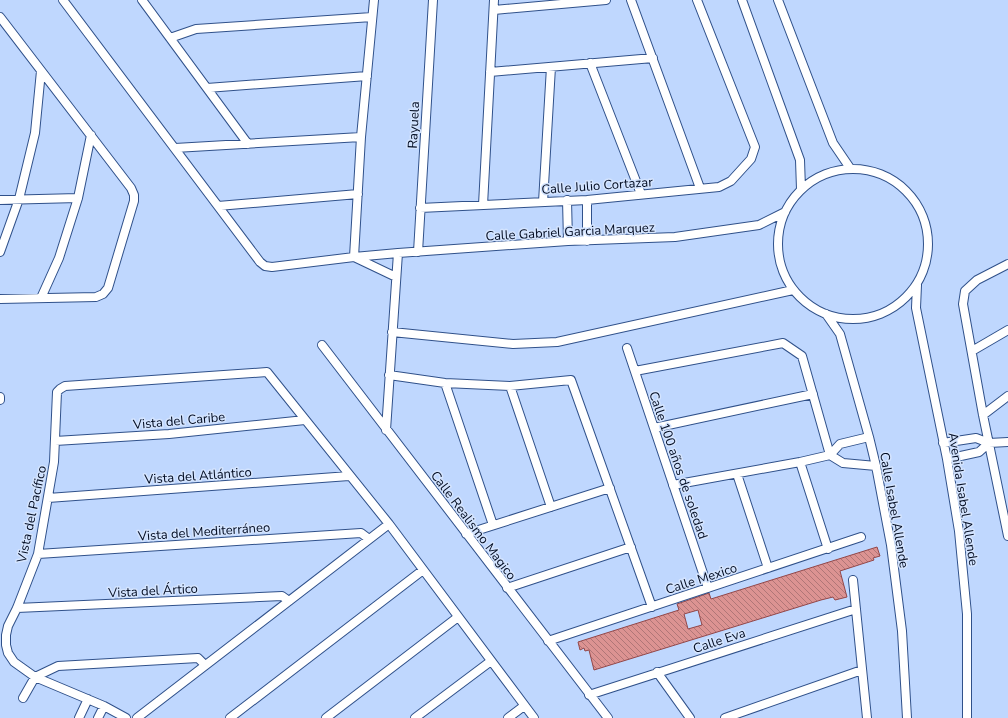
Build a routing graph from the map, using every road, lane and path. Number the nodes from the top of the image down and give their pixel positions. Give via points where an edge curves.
1 (63, 0) edge
2 (142, 0) edge
3 (374, 0) edge
4 (433, 0) edge
5 (494, 0) edge
6 (606, 0) edge
7 (631, 0) edge
8 (697, 0) edge
9 (742, 0) edge
10 (778, 0) edge
11 (494, 10) junction
12 (0, 17) edge
13 (372, 17) junction
14 (170, 38) junction
15 (652, 58) junction
16 (590, 64) junction
17 (551, 67) junction
18 (41, 71) junction
19 (490, 72) junction
20 (367, 76) junction
21 (207, 88) junction
22 (91, 136) junction
23 (361, 137) junction
24 (248, 144) junction
25 (175, 148) junction
26 (850, 168) junction
27 (700, 188) junction
28 (801, 190) junction
29 (358, 194) junction
30 (641, 194) junction
31 (78, 198) junction
32 (19, 199) junction
33 (0, 200) edge
34 (567, 200) junction
35 (587, 200) junction
36 (543, 202) junction
37 (483, 205) junction
38 (218, 206) junction
39 (420, 208) junction
40 (785, 212) junction
41 (568, 241) junction
42 (587, 241) junction
43 (0, 252) edge
44 (418, 252) junction
45 (398, 253) junction
46 (354, 257) junction
47 (1008, 264) edge
48 (396, 277) junction
49 (916, 285) junction
50 (793, 290) junction
51 (41, 298) junction
52 (0, 299) edge
53 (826, 314) junction
54 (1008, 330) edge
55 (392, 332) junction
56 (322, 345) dead end
57 (627, 348) dead end
58 (972, 351) junction
59 (635, 371) junction
60 (389, 375) junction
61 (446, 382) junction
62 (510, 386) junction
63 (813, 394) junction
64 (1008, 396) edge
65 (983, 415) junction
66 (305, 420) junction
67 (654, 428) junction
68 (386, 430) junction
69 (869, 437) junction
70 (56, 441) junction
71 (1008, 442) edge
72 (943, 443) junction
73 (989, 443) junction
74 (830, 455) junction
75 (947, 460) junction
76 (800, 462) junction
77 (876, 466) junction
78 (737, 474) junction
79 (349, 476) junction
80 (673, 485) junction
81 (610, 488) junction
82 (48, 498) junction
83 (551, 507) junction
84 (1005, 510) edge
85 (389, 524) junction
86 (493, 525) junction
87 (466, 534) junction
88 (1008, 536) edge
89 (861, 538) dead end
90 (369, 539) junction
91 (631, 547) junction
92 (828, 548) junction
93 (38, 554) junction
94 (768, 568) junction
95 (423, 570) junction
96 (853, 580) dead end
97 (507, 588) junction
98 (708, 588) junction
99 (289, 601) junction
100 (652, 607) junction
101 (17, 608) junction
102 (856, 609) junction
103 (458, 617) junction
104 (548, 641) junction
105 (491, 661) junction
106 (205, 665) junction
107 (862, 670) junction
108 (657, 672) junction
109 (35, 677) junction
110 (590, 695) junction
111 (23, 698) dead end
112 (88, 699) junction
113 (104, 706) junction
114 (524, 706) junction
115 (79, 718) edge
116 (98, 718) edge
117 (126, 718) edge
118 (137, 718) edge
119 (230, 718) edge
120 (326, 718) edge
121 (415, 718) edge
122 (508, 718) edge
123 (534, 718) edge
124 (608, 718) edge
125 (690, 718) edge
126 (725, 718) edge
127 (867, 718) edge
128 (907, 718) edge
129 (967, 718) edge

1 - 25 street
2 - 14 street
3 - 13 street
4 - 39 street, Rayuela
5 - 11 street
6 - 11 street
7 - 15 street
8 - 27 street, Calle Julio Cortazar via 755,147 752,159 731,181 718,186
9 - 28 street via 800,160
10 - 26 street via 833,143
11 - 19 street
12 - 18 street
13 - 14 street via 196,29
13 - 20 street
14 - 21 street
15 - 16 street
15 - 27 street
16 - 17 street
16 - 30 street
17 - 19 street
17 - 36 street
18 - 22 street
18 - 32 street via 35,133
19 - 37 street
20 - 21 street
20 - 23 street
21 - 24 street
22 - 31 street
22 - 51 street via 134,195 108,288 96,297
23 - 24 street
23 - 29 street
24 - 25 street
25 - 38 street
26 - 28 street via 830,172 811,180
26 - 49 street via 870,170 890,177 906,190 919,206 926,225 929,246 925,266
27 - 30 street, Calle Julio Cortazar
28 - 40 street
29 - 38 street
29 - 46 street
30 - 35 street, Calle Julio Cortazar
31 - 32 street
31 - 51 street via 59,258
32 - 33 street
32 - 43 street
34 - 35 street, Calle Julio Cortazar
34 - 36 street, Calle Julio Cortazar
34 - 41 street
35 - 42 street
36 - 37 street, Calle Julio Cortazar
37 - 39 street, Calle Julio Cortazar
38 - 46 street, Calle Gabriel Garcia Marquez via 265,266
39 - 44 street, Rayuela
40 - 42 street, Calle Gabriel Garcia Marquez via 760,225 675,237
40 - 50 street via 779,231 778,252 783,272
41 - 42 street, Calle Gabriel Garcia Marquez
41 - 44 street, Calle Gabriel Garcia Marquez
44 - 45 street, Calle Gabriel Garcia Marquez
45 - 46 street, Calle Gabriel Garcia Marquez
45 - 48 street
46 - 48 street
47 - 58 street via 977,280 965,291 963,304
48 - 55 street
49 - 53 street via 903,301 886,312 866,318 846,319
49 - 72 street, Avenida Isabel Allende via 916,308
50 - 53 street via 808,304
50 - 55 street via 557,342 513,344
51 - 52 street
53 - 69 street, Calle Isabel Allende via 840,334
54 - 58 street
55 - 60 street
56 - 68 street, Calle Realismo Magico
57 - 59 street, Calle 100 años de soledad
58 - 65 street
59 - 63 street via 783,343 802,356
59 - 67 street, Calle 100 años de soledad
60 - 61 street
60 - 68 street
61 - 62 street
61 - 86 street
62 - 81 street via 571,380
62 - 83 street
63 - 67 street
63 - 74 street
64 - 65 street
65 - 73 street
66 - 70 street, Vista del Caribe via 169,434
66 - 70 street, Vista del Pacífico via 266,372 65,386 60,388 56,396
66 - 79 street
67 - 80 street, Calle 100 años de soledad
68 - 87 street, Calle Realismo Magico
69 - 74 street via 840,444
69 - 77 street, Calle Isabel Allende
70 - 82 street, Vista del Pacífico
71 - 73 street
72 - 73 street via 976,438
72 - 75 street, Avenida Isabel Allende
73 - 75 street via 979,452
73 - 84 street
74 - 76 street
74 - 77 street via 843,463
75 - 129 street, Avenida Isabel Allende via 959,531 967,614
76 - 78 street
76 - 92 street
77 - 128 street, Calle Isabel Allende via 891,545 902,630
78 - 80 street
78 - 94 street
79 - 82 street, Vista del Atlántico
79 - 85 street
80 - 98 street, Calle 100 años de soledad
81 - 83 street
81 - 91 street
82 - 93 street, Vista del Pacífico
83 - 86 street
84 - 88 street
85 - 90 street
85 - 95 street
86 - 87 street
87 - 97 street, Calle Realismo Magico
89 - 92 street, Calle Mexico
90 - 93 street, Vista del Mediterráneo via 361,533
90 - 99 street
91 - 97 street
91 - 100 street
92 - 94 street, Calle Mexico
93 - 101 street, Vista del Pacífico
94 - 98 street, Calle Mexico
95 - 103 street
95 - 119 street
96 - 102 street
97 - 104 street, Calle Realismo Magico
98 - 100 street, Calle Mexico
99 - 101 street, Vista del Ártico via 282,596
99 - 106 street
100 - 104 street, Calle Mexico
101 - 109 street, Vista del Pacífico via 6,635 8,654 14,662
102 - 107 street
102 - 108 street, Calle Eva
103 - 105 street
103 - 120 street
104 - 110 street, Calle Realismo Magico
105 - 114 street
105 - 121 street
106 - 109 street via 198,658 58,666
106 - 118 street
107 - 126 street
107 - 127 street
108 - 110 street, Calle Eva
108 - 125 street
109 - 111 street
109 - 112 street, Vista del Pacífico
110 - 124 street, Calle Realismo Magico
112 - 113 street, Vista del Pacífico
112 - 115 street
113 - 116 street
113 - 117 street, Vista del Pacífico
114 - 122 street
114 - 123 street

